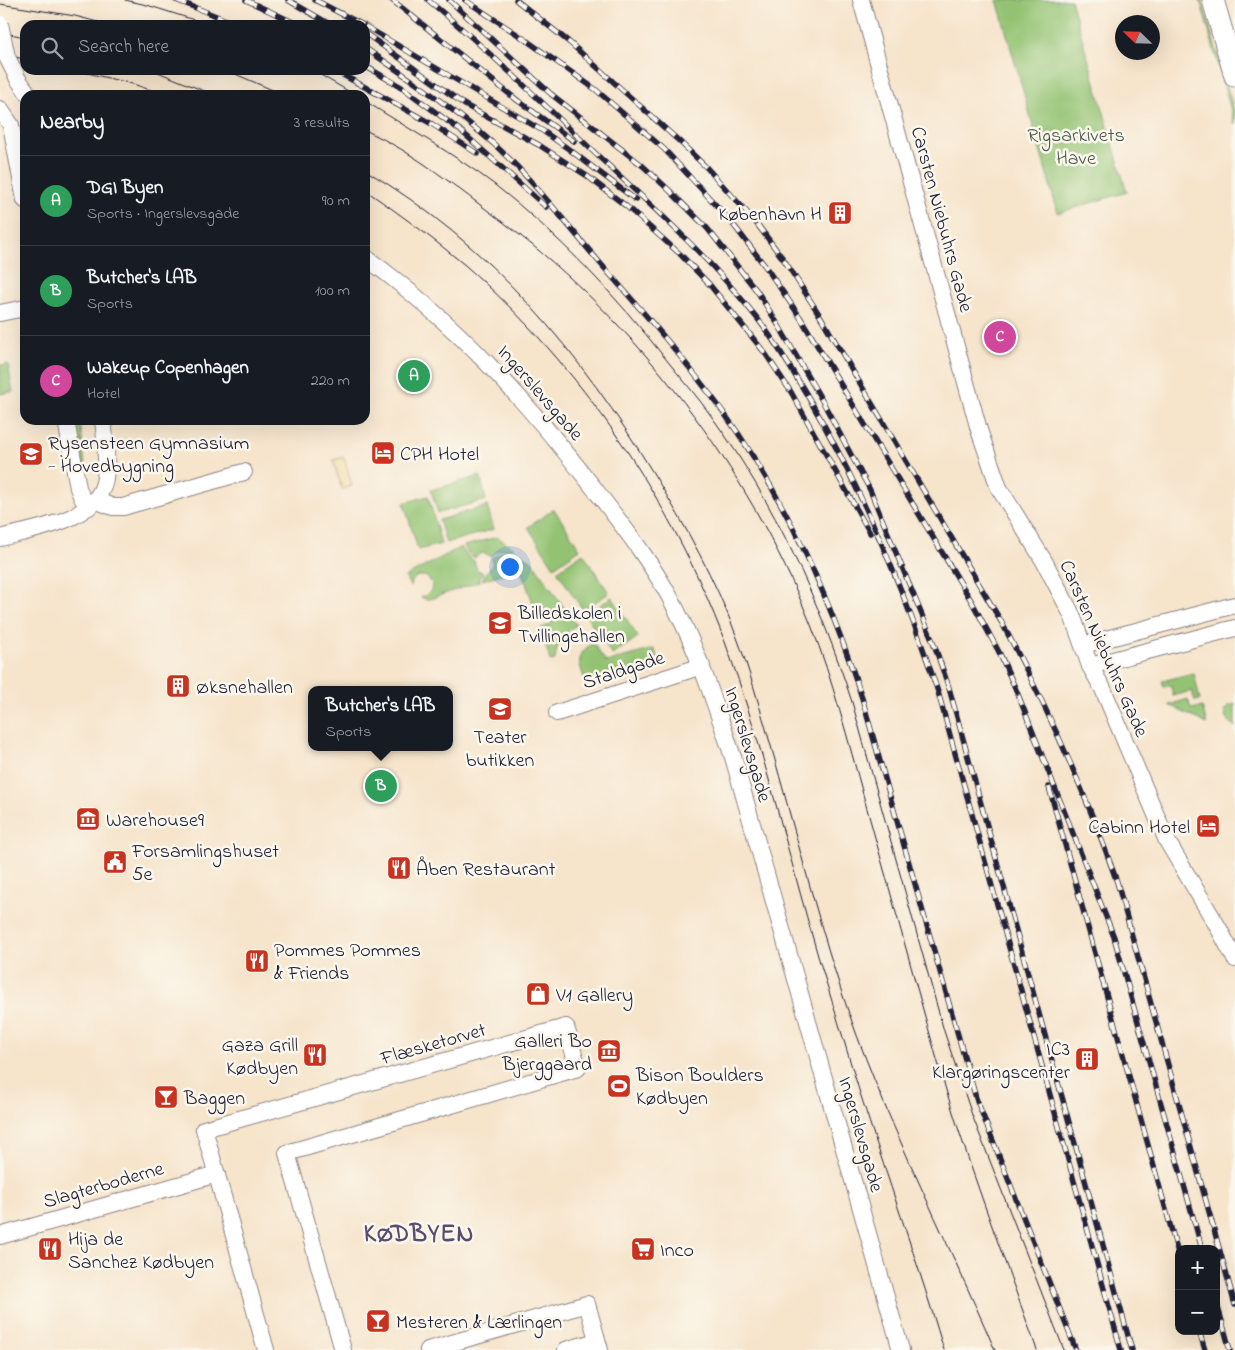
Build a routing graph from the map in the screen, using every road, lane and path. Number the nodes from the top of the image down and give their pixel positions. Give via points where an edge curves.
1 (861, 0) edge
2 (1213, 0) edge
3 (0, 24) edge
4 (1235, 76) edge
5 (26, 90) edge
6 (1, 110) edge
7 (20, 173) edge
8 (370, 261) edge
9 (20, 309) edge
10 (0, 313) edge
11 (67, 425) edge
12 (103, 425) edge
13 (244, 472) dead end
14 (92, 504) junction
15 (0, 538) edge
16 (1235, 605) edge
17 (1235, 628) edge
18 (1083, 645) junction
19 (702, 666) junction
20 (1090, 666) junction
21 (558, 713) dead end
22 (1235, 959) edge
23 (217, 1174) junction
24 (0, 1236) edge
25 (598, 1346) edge
26 (266, 1350) edge
27 (343, 1350) edge
28 (428, 1350) edge
29 (566, 1350) edge
30 (901, 1350) edge

1 - 18 street, Carsten Niebuhrs Gade via 978,430 999,488 1044,561 1072,615
2 - 4 main road
3 - 5 street, bridge via 7,56
6 - 7 street via 11,125
8 - 19 street, Ingerslevsgade via 454,331 545,426 654,571 676,608
9 - 10 street
11 - 14 street via 80,493
12 - 14 street via 106,478
13 - 14 street via 119,508
14 - 15 street via 65,520
16 - 18 street
17 - 20 street
18 - 20 street, Carsten Niebuhrs Gade
19 - 21 street, Staldgade
19 - 30 street, Ingerslevsgade via 735,766
20 - 22 street, Carsten Niebuhrs Gade via 1167,841
23 - 24 street, Slagterboderne
23 - 26 street, Flæsketorvet
23 - 27 street, Flæsketorvet via 204,1129 566,1027 578,1068 286,1153
25 - 28 street via 587,1304
25 - 29 street

